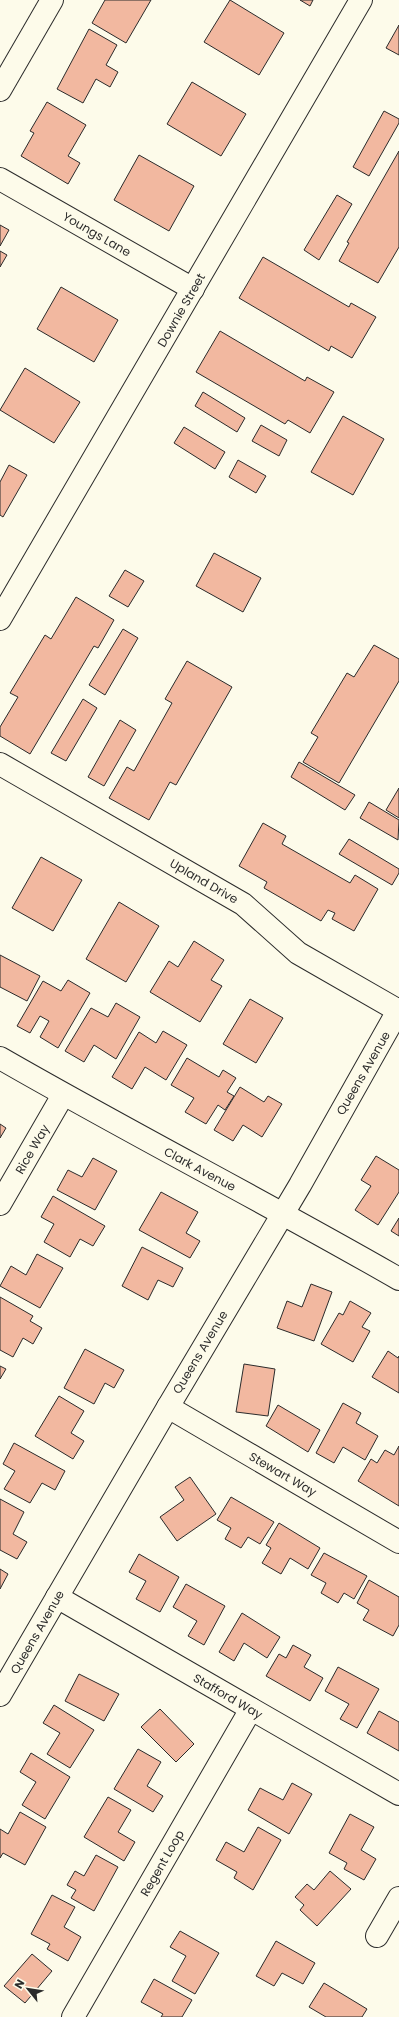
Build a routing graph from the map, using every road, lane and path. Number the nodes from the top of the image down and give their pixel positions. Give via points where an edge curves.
1 (52, 0) edge
2 (361, 0) edge
3 (0, 90) edge
4 (0, 179) edge
5 (193, 289) junction
6 (0, 619) edge
7 (0, 764) edge
8 (399, 1010) edge
9 (0, 1058) edge
10 (63, 1094) junction
11 (0, 1204) edge
12 (283, 1212) junction
13 (399, 1279) edge
14 (168, 1407) junction
15 (399, 1542) edge
16 (57, 1597) junction
17 (0, 1695) edge
18 (251, 1709) junction
19 (399, 1794) edge
20 (399, 1898) edge
21 (378, 1936) dead end
22 (73, 2017) edge

1 - 3 street
2 - 5 street, Downie Street
4 - 5 street, Youngs Lane
5 - 6 street, Downie Street
7 - 8 street, Upland Drive via 243,904 298,952
8 - 12 street, Queens Avenue
9 - 10 street, Clark Avenue
10 - 11 street, Rice Way
10 - 12 street, Clark Avenue
12 - 13 street, Clark Avenue
12 - 14 street, Queens Avenue
14 - 15 street, Stewart Way
14 - 16 street, Queens Avenue
16 - 17 street, Queens Avenue
16 - 18 street, Stafford Way
18 - 19 street, Stafford Way
18 - 22 street, Regent Loop
20 - 21 street

